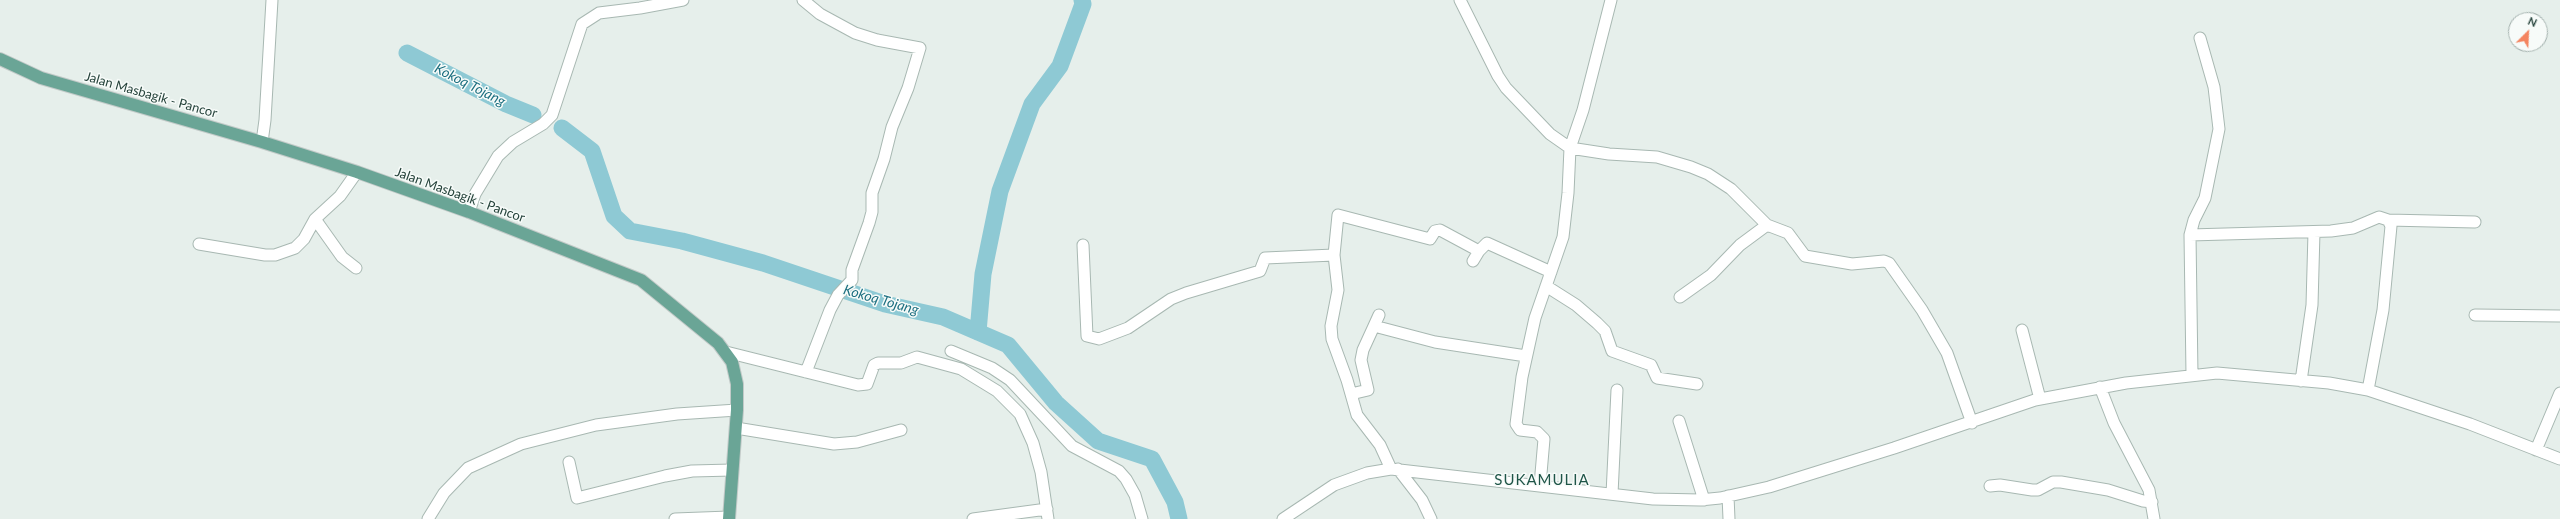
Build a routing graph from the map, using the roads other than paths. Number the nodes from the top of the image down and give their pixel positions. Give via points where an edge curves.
1 (272, 0) edge
2 (683, 0) edge
3 (803, 0) edge
4 (1460, 0) edge
5 (1611, 0) edge
6 (2200, 38) dead end
7 (0, 60) edge
8 (262, 142) junction
9 (1570, 148) junction
10 (357, 172) junction
11 (469, 212) junction
12 (315, 219) junction
13 (2388, 220) junction
14 (2475, 222) dead end
15 (1767, 225) junction
16 (2314, 232) junction
17 (2190, 235) junction
18 (200, 244) dead end
19 (1083, 245) dead end
20 (1479, 251) junction
21 (1334, 255) junction
22 (1473, 260) dead end
23 (356, 268) dead end
24 (1551, 272) junction
25 (1546, 286) junction
26 (1680, 297) dead end
27 (2474, 315) dead end
28 (2560, 316) edge
29 (2022, 330) dead end
30 (951, 351) dead end
31 (726, 352) junction
32 (1526, 356) junction
33 (806, 372) junction
34 (2192, 375) junction
35 (2301, 381) junction
36 (1697, 384) dead end
37 (2100, 387) junction
38 (1617, 390) dead end
39 (2368, 390) junction
40 (2560, 393) edge
41 (1351, 394) junction
42 (2040, 399) junction
43 (737, 410) junction
44 (1679, 421) dead end
45 (1972, 423) junction
46 (736, 428) junction
47 (901, 430) dead end
48 (2536, 450) junction
49 (2560, 459) edge
50 (569, 462) dead end
51 (1394, 469) junction
52 (732, 470) junction
53 (1540, 485) junction
54 (1990, 486) dead end
55 (1612, 494) junction
56 (1728, 496) junction
57 (1704, 500) junction
58 (2152, 502) junction
59 (1048, 514) edge
60 (729, 518) edge
61 (428, 519) edge
62 (675, 519) edge
63 (973, 519) edge
64 (1142, 519) edge
65 (1283, 519) edge
66 (1431, 519) edge
67 (1729, 519) edge
68 (2154, 519) edge

1 - 8 street
2 - 11 street via 590,16 582,24 577,35 552,115 543,124 513,142 498,156 475,194
3 - 33 street via 820,14 855,33 876,40 916,47 908,88 892,127 872,193 869,223 852,270 852,280 830,310
4 - 9 street via 1506,88 1545,129
5 - 9 street via 1583,110
6 - 17 street via 2214,87 2220,129 2205,198
7 - 8 main road, Jalan Masbagik - Pancor via 41,78
8 - 10 main road, Jalan Masbagik - Pancor
9 - 15 street via 1609,154 1657,156 1691,167 1708,174 1731,189
9 - 24 street via 1565,225
10 - 11 main road, Jalan Masbagik - Pancor
10 - 12 street via 340,196
11 - 31 main road, Jalan Masbagik - Pancor via 641,280
12 - 18 street via 300,244 275,255
12 - 23 street via 342,257
13 - 14 street
13 - 16 street via 2379,217 2353,228
13 - 39 street via 2391,226 2383,310
15 - 26 street via 1740,245 1711,275
15 - 45 street via 1788,233 1802,253 1809,258 1852,264 1884,261 1889,263 1922,310 1947,353
16 - 17 street
16 - 35 street via 2312,306
17 - 34 street
19 - 21 street via 1087,336 1099,339 1128,328 1171,299 1260,271 1265,258
20 - 21 street via 1440,230 1430,239 1341,214 1337,217
20 - 22 street
20 - 24 street via 1487,243
21 - 41 street via 1338,270 1338,293 1330,332
24 - 25 street
25 - 32 street
25 - 36 street via 1576,305 1597,323 1605,331 1612,351 1651,365 1657,378
27 - 28 street
29 - 42 street
30 - 64 street via 992,368 1010,380 1072,446 1126,478 1135,495
31 - 33 street
31 - 43 main road, Jalan Masbagik - Pancor via 735,374
32 - 41 street via 1435,342 1376,320 1361,360 1368,390
32 - 53 street via 1516,424 1520,430 1537,432 1544,439
33 - 59 street via 863,385 868,384 876,364 901,363 917,357 961,369 985,383 1008,400 1020,414 1041,472
34 - 35 street via 2231,374
34 - 37 street
35 - 39 street via 2340,384
37 - 42 street
37 - 58 street via 2114,422 2144,478
38 - 55 street
39 - 48 street
40 - 48 street
41 - 51 street via 1359,420 1380,445
42 - 45 street
43 - 46 main road, Jalan Masbagik - Pancor
43 - 61 street via 677,414 596,425 564,431 521,444 468,468 444,492
44 - 57 street
45 - 56 street via 1769,487
46 - 47 street via 834,444 857,442
46 - 52 main road, Jalan Masbagik - Pancor
48 - 49 street
50 - 52 street via 577,498 692,471
51 - 53 street
51 - 65 street via 1367,473 1334,485
51 - 66 street via 1422,500
52 - 60 main road, Jalan Masbagik - Pancor
53 - 55 street
54 - 58 street via 2038,490 2053,482 2061,482 2108,490 2143,502
55 - 57 street via 1653,499
56 - 57 street
56 - 67 street
58 - 68 street
59 - 63 street
60 - 62 street

